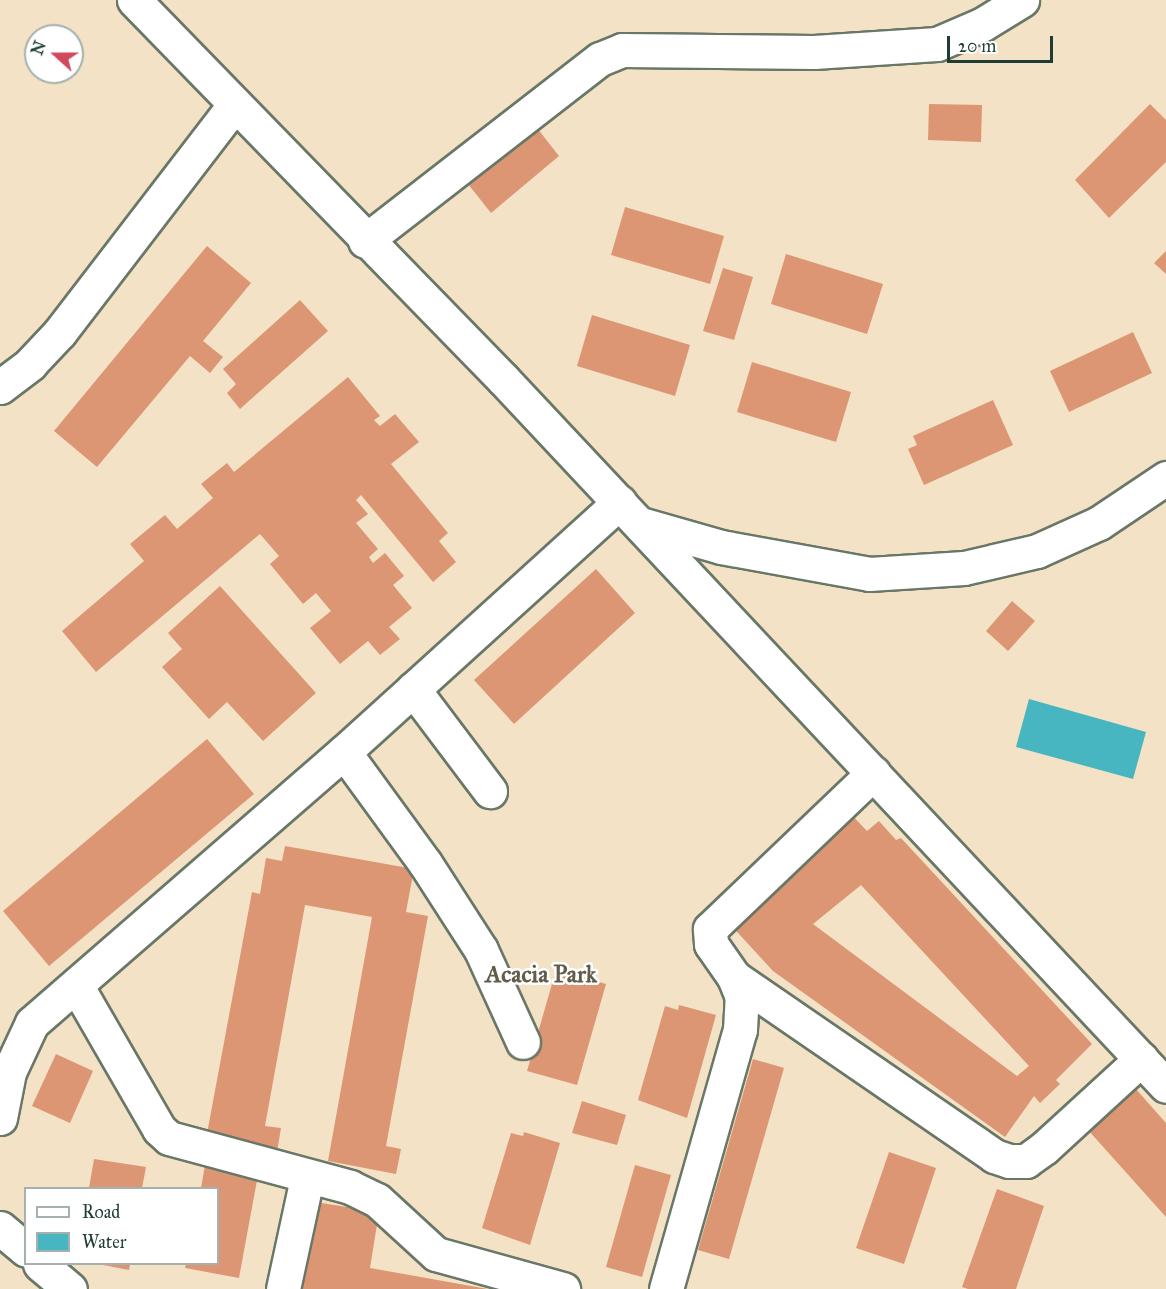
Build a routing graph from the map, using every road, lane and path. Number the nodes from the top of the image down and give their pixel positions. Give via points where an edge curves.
1 (134, 0) edge
2 (1022, 0) edge
3 (235, 104) junction
4 (365, 241) junction
5 (0, 387) edge
6 (1166, 478) edge
7 (629, 513) junction
8 (413, 689) junction
9 (344, 752) junction
10 (873, 773) junction
11 (490, 791) dead end
12 (734, 977) junction
13 (76, 986) junction
14 (16, 1023) edge
15 (523, 1042) dead end
16 (1141, 1059) junction
17 (1166, 1086) edge
18 (0, 1118) edge
19 (307, 1178) junction
20 (0, 1228) edge
21 (24, 1248) edge
22 (283, 1289) edge
23 (562, 1289) edge
24 (666, 1289) edge

1 - 3 street
2 - 4 street via 974,29 937,44 814,52 622,50 600,59
3 - 4 street
3 - 5 street via 60,332 30,364
4 - 7 street
6 - 7 street via 1089,528 1037,551 964,567 869,574 721,547
7 - 8 street
7 - 10 street
8 - 9 street
8 - 11 street
9 - 13 street
9 - 15 street via 425,862 481,950
10 - 12 street via 714,923 708,935 711,944
10 - 16 street
12 - 16 street via 994,1156 1009,1161 1026,1161 1044,1148
12 - 24 street via 742,997 740,1030
13 - 14 street
13 - 19 street via 159,1129 169,1138
14 - 18 street
16 - 17 street
19 - 22 street
19 - 23 street via 350,1187 377,1200 436,1254
20 - 21 street

